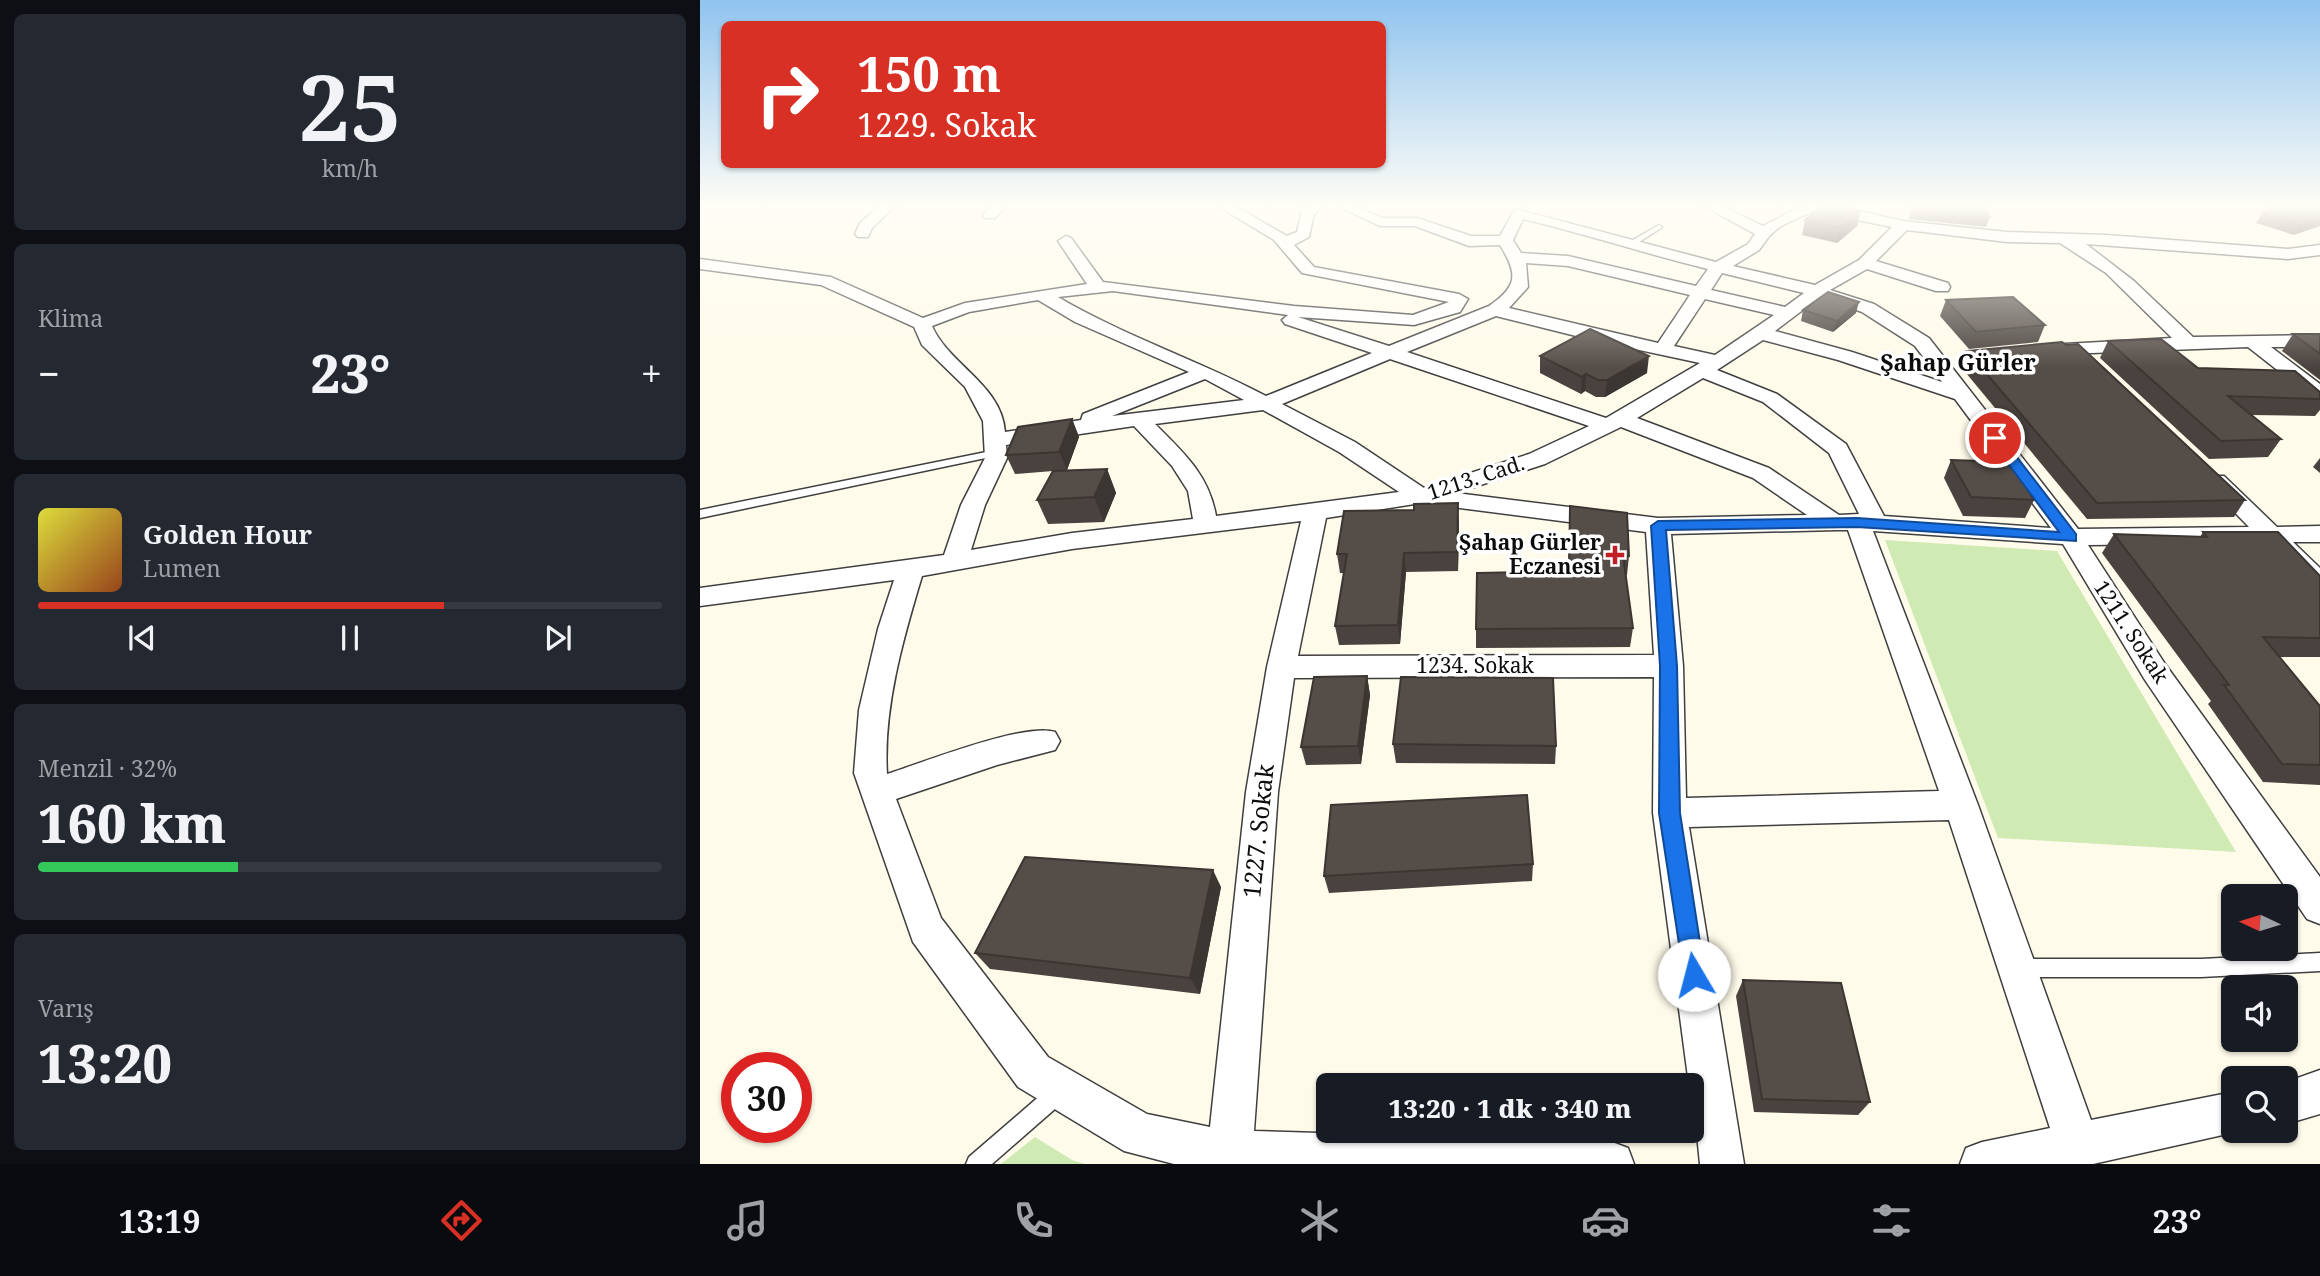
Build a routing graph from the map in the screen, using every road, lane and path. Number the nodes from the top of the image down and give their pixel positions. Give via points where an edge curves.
1 (1079, 259) edge
2 (1299, 259) edge
3 (1517, 259) edge
4 (1539, 259) edge
5 (1686, 259) edge
6 (1732, 259) edge
7 (1870, 259) edge
8 (2098, 259) edge
9 (700, 264) edge
10 (1865, 264) junction
11 (1717, 268) junction
12 (731, 269) junction
13 (700, 277) edge
14 (1098, 287) junction
15 (1942, 287) dead end
16 (1818, 291) junction
17 (1699, 293) junction
18 (1041, 294) junction
19 (1250, 305) junction
20 (1495, 310) junction
21 (1787, 313) junction
22 (922, 324) junction
23 (1760, 333) junction
24 (2186, 341) junction
25 (2252, 341) junction
26 (2320, 341) edge
27 (2074, 348) junction
28 (1662, 349) junction
29 (2033, 352) edge
30 (1387, 353) junction
31 (1965, 358) edge
32 (1937, 360) junction
33 (2092, 365) edge
34 (1711, 366) junction
35 (1206, 372) junction
36 (2320, 394) edge
37 (1962, 395) junction
38 (1264, 404) junction
39 (1140, 421) junction
40 (1614, 422) junction
41 (1062, 429) junction
42 (996, 447) junction
43 (2203, 469) edge
44 (1421, 496) junction
45 (1315, 512) junction
46 (700, 514) edge
47 (1856, 523) junction
48 (1206, 525) junction
49 (1658, 526) junction
50 (2320, 534) edge
51 (2274, 536) junction
52 (2071, 537) junction
53 (956, 561) junction
54 (911, 569) junction
55 (2320, 583) edge
56 (700, 597) edge
57 (1669, 666) junction
58 (1281, 667) junction
59 (1044, 741) dead end
60 (876, 792) junction
61 (1961, 805) junction
62 (1670, 813) junction
63 (2320, 907) edge
64 (2320, 962) edge
65 (2017, 968) junction
66 (1063, 1089) junction
67 (2320, 1091) edge
68 (2298, 1101) edge
69 (2221, 1116) edge
70 (2078, 1145) junction
71 (1230, 1153) junction
72 (976, 1164) edge
73 (1612, 1164) edge
74 (1722, 1164) edge
75 (1982, 1164) edge

1 - 14 street
2 - 19 street via 1308,270 1344,279 1459,299 1454,308 1414,320
3 - 20 street via 1522,284 1516,297
4 - 17 street via 1568,261
5 - 11 street, 1211. Sokak
6 - 11 street
7 - 10 street, 1213. Cad.
8 - 24 street
9 - 12 street
10 - 15 street
10 - 16 street, 1213. Cad.
11 - 16 street, 1211. Sokak
11 - 17 street
12 - 13 street
12 - 22 street via 825,281
14 - 18 street
14 - 19 street
16 - 21 street, 1213. Cad.
16 - 32 street, 1211. Sokak via 1868,308 1922,342
17 - 21 street
17 - 28 street
18 - 22 street via 965,308
18 - 35 street via 1116,335
19 - 30 street
20 - 28 street
20 - 30 street
21 - 23 street, 1213. Cad.
22 - 42 street via 929,341 973,384 995,421
23 - 34 street, 1213. Cad.
23 - 37 street
24 - 25 street
24 - 27 street
25 - 26 street
25 - 36 street
27 - 29 street
27 - 33 street
28 - 34 street
30 - 38 street
30 - 40 street
31 - 32 street
32 - 37 street, 1211. Sokak
34 - 40 street, 1213. Cad.
34 - 47 street via 1770,398 1838,449
35 - 38 street
35 - 41 street
37 - 52 street, 1211. Sokak
38 - 39 street
38 - 44 street via 1347,447
39 - 41 street
39 - 48 street via 1180,462 1200,491
40 - 44 street, 1213. Cad. via 1537,459
40 - 47 street via 1761,473
41 - 42 street
42 - 46 lane
42 - 53 street
43 - 51 street
44 - 45 street, 1213. Cad.
44 - 49 street
45 - 48 street, 1213. Cad.
45 - 58 street, 1227. Sokak
47 - 49 street
47 - 52 street
47 - 61 street
48 - 53 street, 1213. Cad.
49 - 57 street
50 - 51 street
51 - 52 street
51 - 55 street
52 - 63 street, 1211. Sokak via 2155,672
53 - 54 street, 1213. Cad.
54 - 56 street, 1213. Cad.
54 - 60 street via 874,710 870,773
57 - 58 street, 1234. Sokak
57 - 62 street
58 - 71 street, 1227. Sokak via 1258,828
59 - 60 street
60 - 66 street via 926,929 1033,1072
61 - 62 street
61 - 65 street
62 - 74 street
64 - 65 lane via 2201,968
65 - 70 street
66 - 71 street via 1140,1135
66 - 72 lane
67 - 68 street
69 - 70 street
70 - 75 street
71 - 73 street

